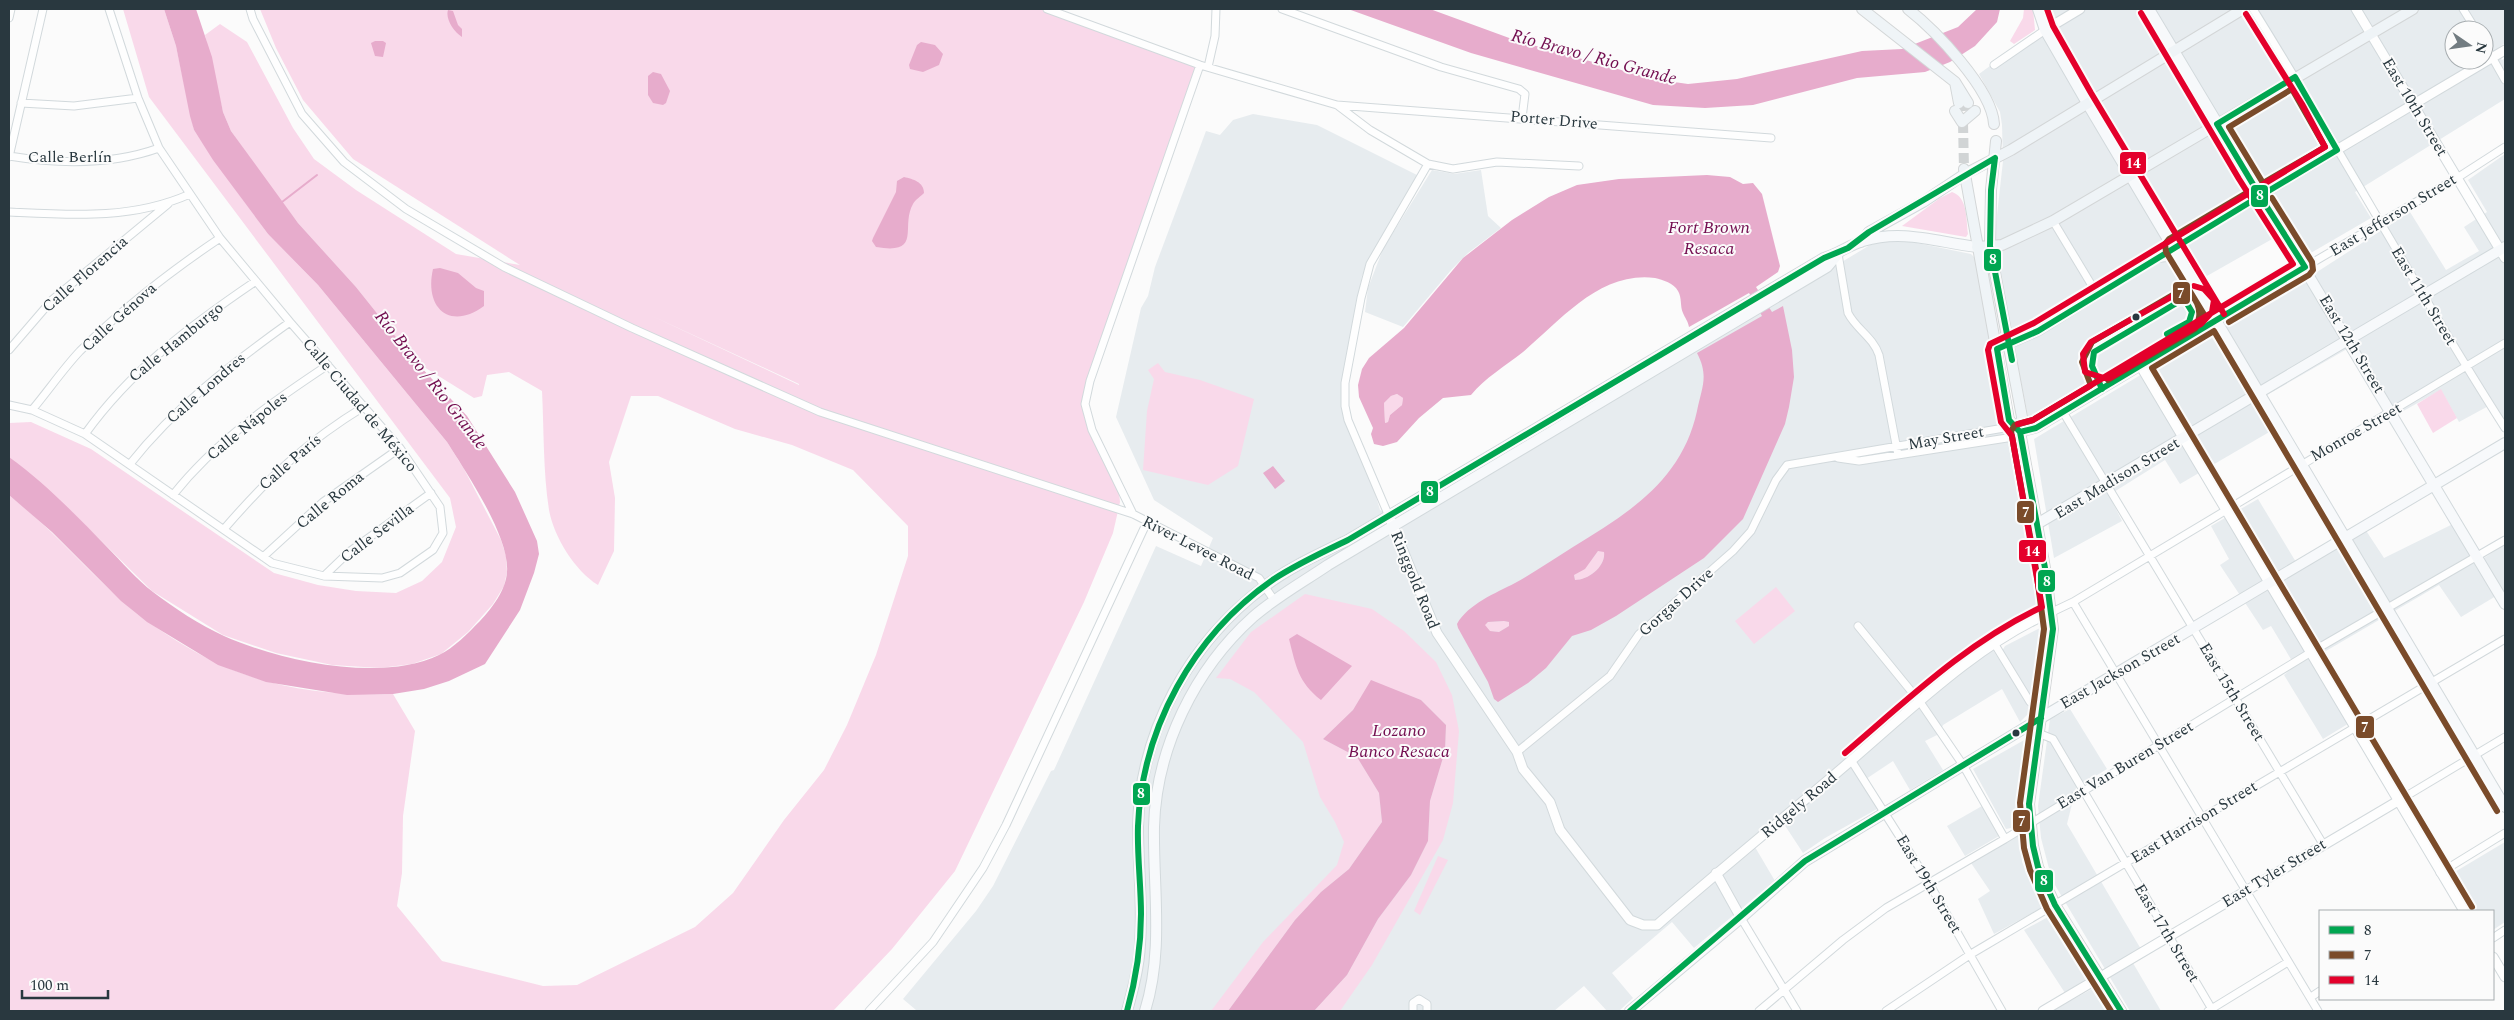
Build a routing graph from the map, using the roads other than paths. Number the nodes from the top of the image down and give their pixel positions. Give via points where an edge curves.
1 (11, 9) edge
2 (44, 9) edge
3 (109, 9) edge
4 (250, 9) edge
5 (1047, 9) edge
6 (1216, 9) edge
7 (1282, 9) edge
8 (1862, 9) edge
9 (1908, 9) edge
10 (2038, 9) edge
11 (2080, 9) edge
12 (2149, 9) edge
13 (2243, 9) edge
14 (2253, 9) edge
15 (2356, 9) edge
16 (2413, 9) edge
17 (2463, 9) edge
18 (9, 18) edge
19 (2470, 20) edge
20 (2045, 30) junction
21 (2371, 33) junction
22 (2505, 50) edge
23 (2174, 51) junction
24 (2494, 57) edge
25 (2494, 60) edge
26 (1200, 64) junction
27 (1994, 65) dead end
28 (1208, 67) junction
29 (2474, 70) edge
30 (2295, 77) junction
31 (2505, 80) edge
32 (138, 98) junction
33 (22, 103) junction
34 (2087, 103) junction
35 (1337, 105) junction
36 (2415, 106) junction
37 (1964, 110) tunnel mouth
38 (1522, 118) junction
39 (1994, 124) dead end
40 (2217, 124) junction
41 (12, 130) edge
42 (1770, 138) dead end
43 (1996, 141) dead end
44 (2505, 147) edge
45 (159, 148) junction
46 (2337, 150) junction
47 (9, 156) edge
48 (1995, 158) junction
49 (1428, 164) junction
50 (1579, 166) dead end
51 (1965, 171) junction
52 (2130, 176) junction
53 (2457, 178) junction
54 (190, 194) junction
55 (2261, 196) junction
56 (168, 204) junction
57 (9, 212) edge
58 (1898, 216) junction
59 (2053, 221) junction
60 (2380, 223) junction
61 (1901, 234) junction
62 (220, 238) junction
63 (1861, 242) junction
64 (1990, 246) junction
65 (1977, 248) junction
66 (2175, 251) junction
67 (2504, 251) edge
68 (1838, 254) junction
69 (2157, 256) joint
70 (2305, 267) junction
71 (256, 281) junction
72 (2097, 294) junction
73 (2423, 294) junction
74 (1749, 308) junction
75 (2217, 319) junction
76 (290, 322) junction
77 (2349, 341) junction
78 (2009, 344) junction
79 (2505, 344) edge
80 (1997, 349) junction
81 (9, 350) edge
82 (328, 365) junction
83 (2140, 366) junction
84 (2466, 367) junction
85 (2260, 393) junction
86 (9, 404) edge
87 (365, 406) junction
88 (32, 410) junction
89 (2063, 412) junction
90 (2392, 412) junction
91 (2505, 428) edge
92 (2020, 432) junction
93 (85, 434) junction
94 (2184, 437) junction
95 (2505, 443) edge
96 (1896, 447) junction
97 (400, 448) junction
98 (1898, 455) junction
99 (1831, 457) junction
100 (1799, 463) joint
101 (130, 464) junction
102 (2301, 465) junction
103 (2107, 484) junction
104 (2434, 484) junction
105 (431, 493) junction
106 (173, 495) junction
107 (2226, 509) junction
108 (1133, 514) junction
109 (1388, 514) junction
110 (1147, 522) junction
111 (2037, 524) junction
112 (1393, 525) junction
113 (224, 528) junction
114 (2345, 536) junction
115 (2505, 540) edge
116 (263, 557) junction
117 (2149, 557) junction
118 (2477, 557) junction
119 (324, 576) junction
120 (2269, 582) junction
121 (1265, 586) junction
122 (1274, 600) junction
123 (2074, 602) junction
124 (2505, 604) edge
125 (2388, 609) junction
126 (2052, 612) junction
127 (1858, 626) dead end
128 (2193, 628) junction
129 (2505, 639) edge
130 (1994, 643) junction
131 (2310, 652) junction
132 (2116, 674) junction
133 (2430, 682) junction
134 (2235, 697) junction
135 (1920, 702) junction
136 (2030, 702) dead end
137 (2041, 718) junction
138 (2355, 727) junction
139 (2038, 733) junction
140 (2505, 736) edge
141 (2159, 745) junction
142 (1517, 752) junction
143 (2474, 755) junction
144 (1852, 760) junction
145 (1963, 765) junction
146 (2278, 771) junction
147 (2083, 791) junction
148 (2398, 801) junction
149 (2505, 807) edge
150 (1885, 812) junction
151 (2201, 818) junction
152 (2030, 823) junction
153 (2505, 833) edge
154 (2005, 839) junction
155 (2323, 844) junction
156 (2126, 863) junction
157 (2440, 873) junction
158 (1716, 874) junction
159 (1929, 882) junction
160 (2246, 890) junction
161 (2055, 905) junction
162 (2461, 910) edge
163 (1741, 918) junction
164 (1643, 925) joint
165 (2505, 930) edge
166 (2169, 935) junction
167 (2494, 937) edge
168 (1971, 954) junction
169 (2494, 959) edge
170 (2288, 962) junction
171 (2099, 977) junction
172 (2505, 978) edge
173 (1784, 990) junction
174 (2319, 992) edge
175 (2311, 997) junction
176 (2211, 1010) edge
177 (869, 1011) edge
178 (1127, 1011) edge
179 (1145, 1011) edge
180 (1413, 1011) edge
181 (1427, 1011) edge
182 (1630, 1011) edge
183 (1759, 1011) edge
184 (1797, 1011) edge
185 (1886, 1011) edge
186 (2002, 1011) edge
187 (2043, 1011) edge
188 (2121, 1011) edge
189 (2318, 1011) edge

1 - 18 street
2 - 33 street
3 - 32 street, Calle Ciudad de México
4 - 108 street, River Levee Road via 302,114 344,162 406,209 504,267 820,412
5 - 26 street
6 - 28 street via 1215,36
7 - 38 street via 1441,66 1519,89 1525,94
8 - 37 main road via 1955,82
9 - 39 main road via 1940,37 1972,79 1990,108
10 - 20 main road
11 - 20 street
12 - 23 main road, East 12th Street
13 - 23 main road
14 - 30 street, East 11th Street
15 - 21 street, East 10th Street
16 - 21 main road
17 - 19 street
20 - 27 street
20 - 34 main road
21 - 30 main road
21 - 36 street, East 10th Street
22 - 24 street
23 - 34 main road
23 - 40 main road, East 12th Street
25 - 31 street
26 - 28 street
26 - 108 street via 1090,380 1086,404 1092,430
28 - 35 street
29 - 36 street
30 - 40 main road
30 - 46 street, East 11th Street
32 - 33 street via 74,106
32 - 45 street, Calle Ciudad de México
33 - 41 street
34 - 48 main road
34 - 52 main road
35 - 38 street, Porter Drive
35 - 49 street via 1370,130
36 - 46 street
36 - 53 street, East 10th Street
38 - 42 street, Porter Drive
40 - 52 main road
40 - 55 main road, East 12th Street
41 - 47 street
43 - 48 main road
44 - 53 street, East Jefferson Street
45 - 47 street, Calle Berlín via 106,160 57,161
45 - 54 street, Calle Ciudad de México
46 - 55 street
46 - 60 street, East 11th Street
48 - 51 main road
48 - 64 main road
49 - 50 street via 1453,169 1498,162
49 - 109 street, Ringgold Road via 1370,264 1360,298 1345,383 1348,420
51 - 58 main road via 1924,202
51 - 65 main road
52 - 59 main road
52 - 66 main road
53 - 60 street, East Jefferson Street
53 - 67 street, East 10th Street
54 - 56 street
54 - 62 street, Calle Ciudad de México
55 - 66 street
55 - 70 main road, East 12th Street
56 - 57 street via 104,215
56 - 81 street, Calle Florencia via 52,300
58 - 61 main road via 1895,226
58 - 63 main road via 1869,232
59 - 64 main road via 2002,245
59 - 72 street
60 - 70 street, East Jefferson Street
60 - 73 street, East 11th Street
61 - 63 main road
61 - 65 main road
62 - 71 street, Calle Ciudad de México
62 - 88 street, Calle Génova via 139,297 80,352
63 - 68 main road
64 - 65 main road
64 - 78 main road
65 - 80 main road
66 - 69 main road
66 - 75 main road
67 - 73 main road, East Madison Street
68 - 74 main road via 1824,258
68 - 96 street via 1848,313 1874,343 1879,355
69 - 72 street
70 - 75 street, East Jefferson Street
70 - 77 main road, East 12th Street
71 - 76 street, Calle Ciudad de México
71 - 93 street, Calle Hamburgo via 161,350 105,406
72 - 78 street via 2038,331
73 - 77 main road, East Madison Street
73 - 84 street, East 11th Street
74 - 109 main road
74 - 112 main road
75 - 83 street, East Jefferson Street
75 - 85 main road
76 - 82 street, Calle Ciudad de México
76 - 101 street, Calle Londres via 234,362 180,408
77 - 85 main road, East Madison Street
77 - 90 main road, East 12th Street
78 - 80 street
78 - 92 main road via 2022,417
79 - 84 street, Monroe Street
80 - 92 main road via 2009,420
82 - 87 street, Calle Ciudad de México
82 - 106 street, Calle Nápoles via 260,412 201,464
83 - 89 street, East Jefferson Street
83 - 94 street
84 - 90 street, Monroe Street
84 - 91 street, East 11th Street
85 - 94 main road, East Madison Street
85 - 102 main road
86 - 88 street, Calle Ciudad de México
87 - 97 street, Calle Ciudad de México
87 - 113 street, Calle París via 312,440 260,486
88 - 93 street, Calle Ciudad de México
89 - 92 street, East Jefferson Street via 2036,428
89 - 103 street, East 15th Street
90 - 102 street, Monroe Street
90 - 104 main road, East 12th Street
92 - 96 street, May Street via 2004,428
92 - 98 street, May Street via 2007,438
92 - 111 main road
93 - 101 street, Calle Ciudad de México
94 - 103 main road, East Madison Street
94 - 107 street
95 - 104 main road, East Jackson Street
96 - 98 street
96 - 99 street, May Street
97 - 105 street, Calle Ciudad de México
97 - 116 street, Calle Roma via 323,502
98 - 99 street, May Street via 1859,461
99 - 100 street, May Street
100 - 142 street, Gorgas Drive via 1787,465 1782,470 1752,531 1733,551 1639,634 1610,676
101 - 106 street, Calle Ciudad de México
102 - 107 street, Monroe Street
102 - 114 main road
103 - 111 main road, East Madison Street
103 - 117 street, East 15th Street
104 - 114 main road, East Jackson Street
104 - 118 main road, East 12th Street
105 - 119 street, Calle Sevilla via 379,529
105 - 119 street, Calle Ciudad de México via 440,507 444,528 442,538 433,550 400,573 382,578
106 - 113 street, Calle Ciudad de México
107 - 117 street, Monroe Street
107 - 120 street
108 - 110 street, River Levee Road
109 - 112 street, Ringgold Road
109 - 121 main road
110 - 121 street, River Levee Road via 1259,578
110 - 177 street via 983,868 933,942
111 - 126 main road
112 - 122 main road
112 - 142 street, Ringgold Road via 1437,634
113 - 116 street, Calle Ciudad de México
114 - 120 main road, East Jackson Street
114 - 125 main road
115 - 118 street, East Van Buren Street
116 - 119 street, Calle Ciudad de México via 272,563
117 - 123 street, Monroe Street
117 - 128 street, East 15th Street
118 - 124 main road, East 12th Street
118 - 125 street, East Van Buren Street
120 - 128 main road, East Jackson Street
120 - 131 street
121 - 122 street, River Levee Road
121 - 178 main road via 1220,626 1193,659 1168,702 1154,738 1140,802 1140,944 1136,980
122 - 179 main road via 1236,634 1209,667 1188,700 1172,737 1156,803 1157,939 1153,980
123 - 126 street, Monroe Street
123 - 132 street
125 - 131 street, East Van Buren Street
125 - 133 main road
126 - 130 street, Ridgely Road
126 - 137 main road via 2052,645
127 - 135 street
128 - 132 main road, East Jackson Street
128 - 134 street, East 15th Street
129 - 133 street, East Harrison Street
130 - 135 street, Ridgely Road
130 - 136 street
131 - 134 street, East Van Buren Street
131 - 138 street
132 - 137 main road, East Jackson Street
132 - 141 street
133 - 138 street, East Harrison Street
133 - 143 main road
134 - 141 street, East Van Buren Street
134 - 146 street, East 15th Street
135 - 144 street, Ridgely Road
135 - 145 street
137 - 139 main road
137 - 145 main road, East Jackson Street
138 - 146 street, East Harrison Street
138 - 148 street
139 - 147 street, East 17th Street via 2053,740
139 - 152 main road via 2029,804
140 - 143 street, East Tyler Street
141 - 147 street, East Van Buren Street
141 - 151 street
142 - 164 street, Ringgold Road via 1524,769 1550,802 1560,830 1630,920
143 - 148 street, East Tyler Street
143 - 149 main road
144 - 150 street, East 19th Street
144 - 158 street, Ridgely Road
145 - 150 main road, East Jackson Street
145 - 154 street
146 - 151 street, East Harrison Street
146 - 155 street, East 15th Street
147 - 152 street, East Van Buren Street
147 - 156 street, East 17th Street
148 - 155 street, East Tyler Street
148 - 157 street
150 - 159 street, East 19th Street
150 - 163 main road, East Jackson Street via 1805,861
151 - 156 street, East Harrison Street
151 - 160 street
152 - 154 street, East Van Buren Street
152 - 161 main road via 2038,867
153 - 157 street
154 - 159 street, East Van Buren Street
155 - 160 street, East Tyler Street
156 - 161 street, East Harrison Street
156 - 166 street, East 17th Street
157 - 162 street
158 - 163 street
158 - 164 street, Ridgely Road via 1657,925
159 - 168 street, East 19th Street
159 - 173 street, East Van Buren Street via 1869,919
160 - 166 street, East Tyler Street
160 - 170 street
161 - 168 street, East Harrison Street
161 - 171 main road
163 - 173 street
163 - 182 main road, East Jackson Street
165 - 167 street
166 - 171 street, East Tyler Street
166 - 176 street, East 17th Street
168 - 185 street, East Harrison Street
168 - 186 street, East 19th Street
169 - 172 street
170 - 175 street
170 - 176 street
171 - 187 street, East Tyler Street
171 - 188 main road
173 - 183 street, East Van Buren Street
173 - 184 street
174 - 175 street
175 - 189 street
180 - 181 street via 1413,1003 1421,999 1427,1004

